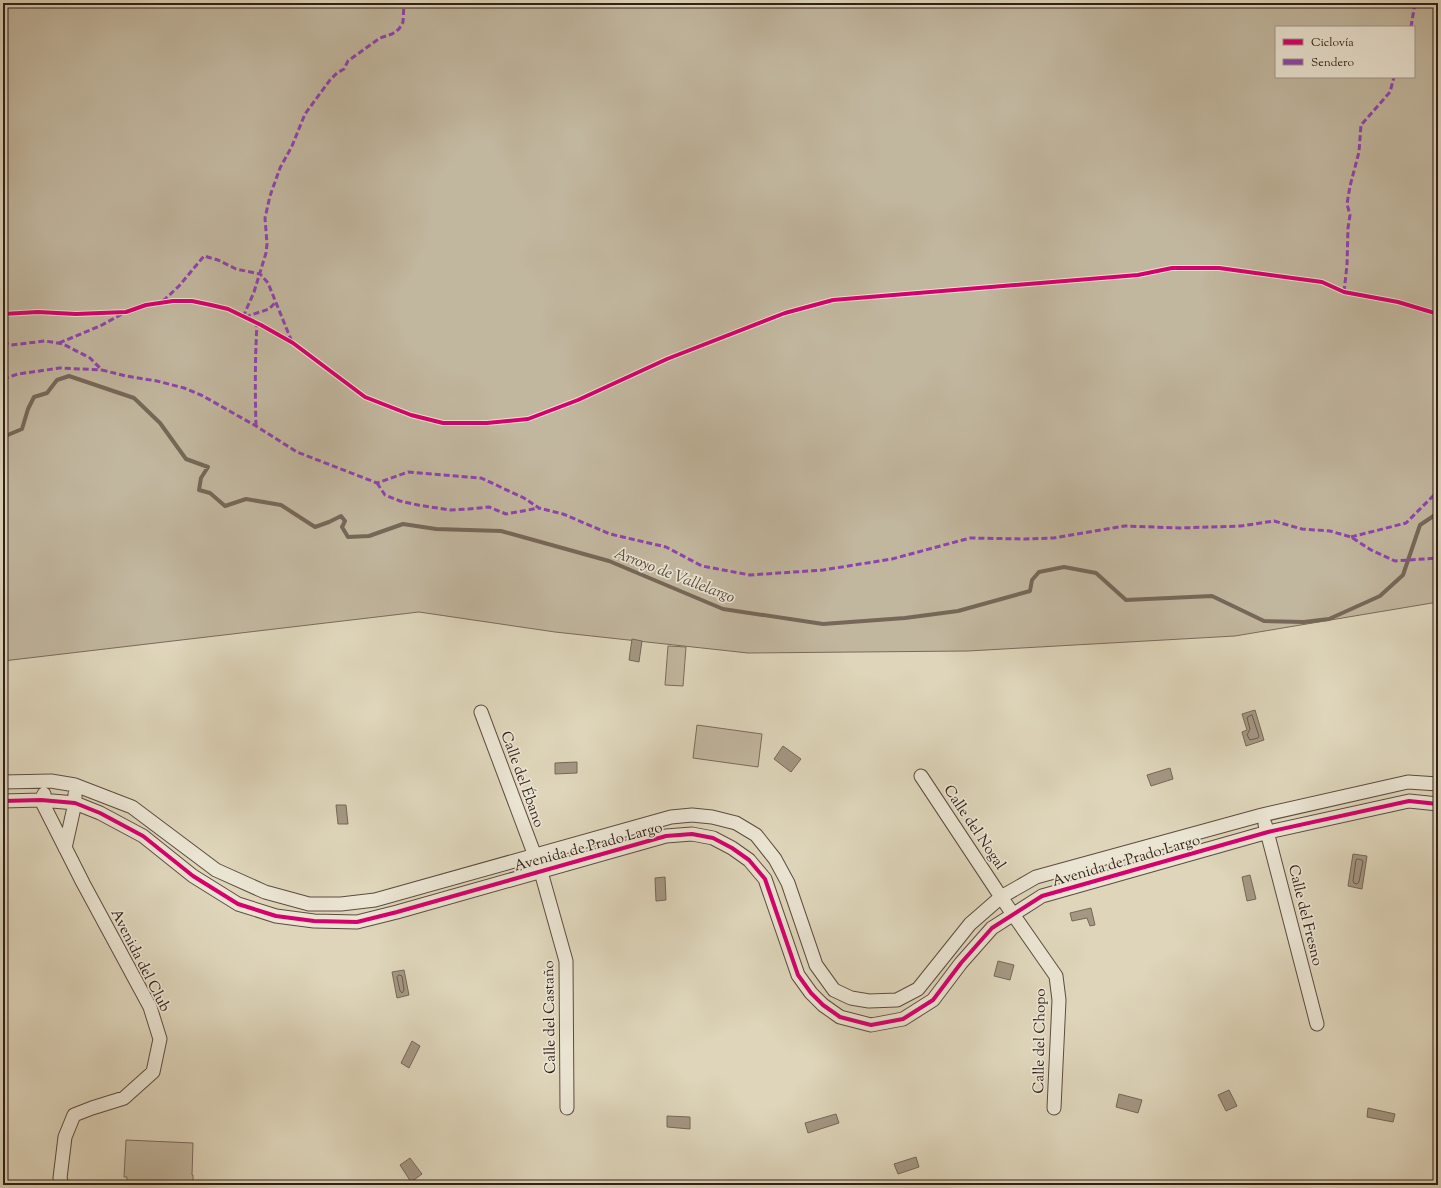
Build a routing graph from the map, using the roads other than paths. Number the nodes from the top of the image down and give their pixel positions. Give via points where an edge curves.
1 (481, 712) dead end
2 (921, 776) dead end
3 (51, 781) junction
4 (3, 782) edge
5 (1438, 784) edge
6 (75, 785) junction
7 (41, 800) junction
8 (3, 801) edge
9 (75, 803) junction
10 (1438, 804) edge
11 (1262, 815) junction
12 (1268, 832) junction
13 (65, 848) junction
14 (535, 856) junction
15 (540, 872) junction
16 (1001, 897) junction
17 (1014, 914) junction
18 (1317, 1024) dead end
19 (567, 1108) dead end
20 (1054, 1108) dead end
21 (62, 1185) edge

1 - 14 street, Calle del Ébano
2 - 16 street, Calle del Nogal
3 - 4 street, Avenida de Prado Largo
3 - 6 street, Avenida de Prado Largo
3 - 7 street
5 - 11 street, Avenida de Prado Largo via 1408,782
6 - 9 street
6 - 14 street, Avenida de Prado Largo via 132,807 216,870 265,892 309,904 375,900
7 - 8 street, Avenida de Prado Largo
7 - 9 street, Avenida de Prado Largo
7 - 13 street, Avenida del Club
9 - 13 street
9 - 15 street, Avenida de Prado Largo via 143,836 193,876 238,904 276,916 357,922
10 - 12 street, Avenida de Prado Largo via 1409,801
11 - 12 street, Calle del Fresno
11 - 16 street, Avenida de Prado Largo via 1036,877
12 - 17 street, Avenida de Prado Largo via 1042,896
12 - 18 street, Calle del Fresno
13 - 21 street, Avenida del Club via 150,1007 160,1039 153,1072 124,1098 74,1115 65,1137 60,1178
14 - 15 street, Calle del Castaño
14 - 16 street, Avenida de Prado Largo via 672,817 692,815 736,823 756,835 775,859 788,883 816,965 834,990 851,998 869,1001 897,1000 918,989 970,924
15 - 17 street, Avenida de Prado Largo via 666,836 692,834 713,838 749,860 765,879 798,975 811,993 840,1017 871,1025 903,1019 933,1000 992,928
15 - 19 street, Calle del Castaño via 566,961
16 - 17 street, Calle del Chopo
17 - 20 street, Calle del Chopo via 1056,976 1059,1000

